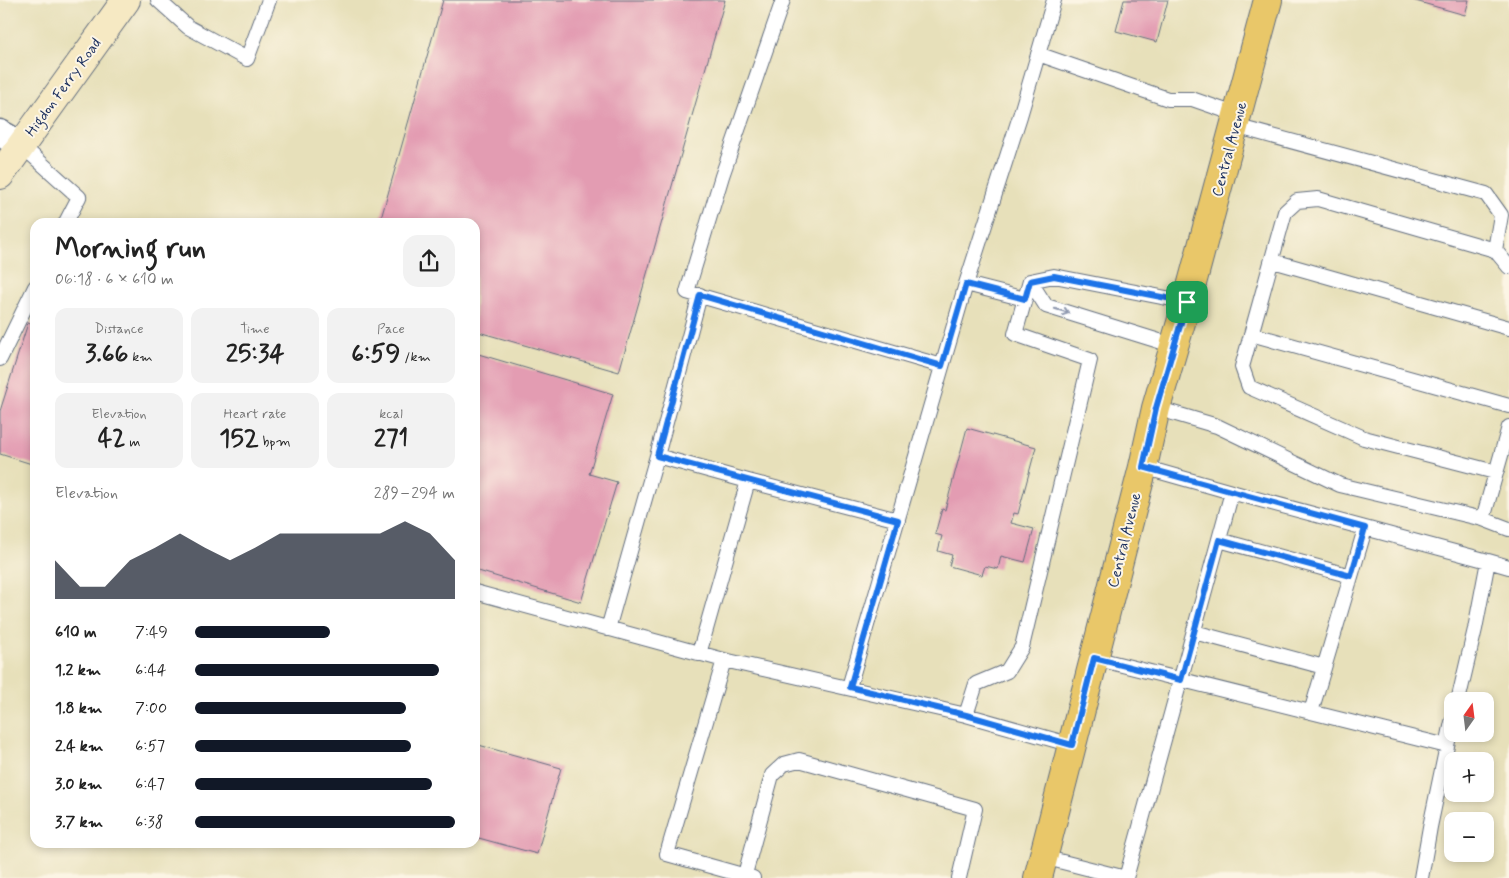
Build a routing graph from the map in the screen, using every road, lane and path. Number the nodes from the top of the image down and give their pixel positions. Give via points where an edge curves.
1 (126, 0) edge
2 (158, 0) edge
3 (269, 0) edge
4 (782, 0) edge
5 (1054, 0) edge
6 (1268, 0) edge
7 (1038, 54) junction
8 (1236, 120) junction
9 (10, 140) edge
10 (0, 175) edge
11 (68, 218) edge
12 (1495, 250) junction
13 (1273, 261) junction
14 (1509, 267) edge
15 (1030, 281) junction
16 (966, 284) junction
17 (700, 295) junction
18 (30, 297) edge
19 (1025, 299) junction
20 (1187, 302) junction
21 (1509, 328) edge
22 (1251, 334) junction
23 (1175, 346) junction
24 (0, 359) edge
25 (942, 366) junction
26 (1509, 406) edge
27 (1156, 408) junction
28 (1509, 427) edge
29 (657, 456) junction
30 (1143, 467) junction
31 (1495, 472) junction
32 (748, 480) junction
33 (1232, 492) junction
34 (1483, 519) junction
35 (898, 520) junction
36 (1365, 528) junction
37 (1509, 529) edge
38 (1219, 540) junction
39 (1488, 561) junction
40 (1509, 567) edge
41 (1351, 576) junction
42 (480, 593) edge
43 (608, 629) junction
44 (1194, 632) junction
45 (699, 654) junction
46 (1094, 658) junction
47 (724, 660) junction
48 (1324, 667) junction
49 (1181, 680) junction
50 (850, 687) junction
51 (1460, 692) edge
52 (1311, 712) junction
53 (966, 715) junction
54 (1448, 742) edge
55 (1072, 745) junction
56 (1447, 746) junction
57 (1040, 868) edge
58 (747, 877) edge
59 (959, 878) edge
60 (1126, 878) edge
61 (1421, 878) edge

1 - 9 main road, Higdon Ferry Road
2 - 3 lane via 188,27 247,60
4 - 17 lane via 722,176 687,292
5 - 7 lane
6 - 8 main road, Central Avenue
7 - 8 lane via 1168,99 1192,99
7 - 16 lane
8 - 12 lane via 1486,194 1501,215
8 - 20 main road, Central Avenue
9 - 10 main road, Higdon Ferry Road
9 - 11 lane via 78,197
12 - 13 lane via 1318,199 1297,201 1285,212
12 - 14 lane
13 - 21 lane
13 - 22 lane
15 - 19 lane
15 - 20 lane via 1054,276
15 -> 23 lane via 1046,306
16 - 19 lane
16 - 25 lane
17 - 25 lane
17 - 29 lane
18 - 24 lane
19 - 53 lane via 1015,334 1090,360 1022,647 1007,671 976,684
20 - 23 main road, Central Avenue
22 - 26 lane
22 - 31 lane via 1242,367 1249,387 1364,438
23 - 27 main road, Central Avenue
25 - 35 lane
27 - 30 main road, Central Avenue
27 - 34 lane via 1217,426 1340,485
28 - 31 lane
29 - 32 lane
29 - 43 lane
30 - 33 lane
30 - 46 main road, Central Avenue
31 - 34 lane
32 - 35 lane
32 - 45 lane
33 - 36 lane
33 - 38 lane
34 - 37 lane
35 - 50 lane
36 - 39 lane
36 - 41 lane
38 - 41 lane
38 - 44 lane
39 - 40 lane
39 - 51 lane
41 - 48 lane
42 - 43 lane
43 - 45 lane
44 - 48 lane
44 - 49 lane
45 - 47 lane
46 - 49 lane
46 - 55 main road, Central Avenue
47 - 50 lane
47 - 58 lane via 667,854
48 - 52 lane
49 - 52 lane
49 - 60 lane
50 - 53 lane
52 - 56 lane
53 - 55 lane
54 - 56 lane
55 - 57 main road, Central Avenue
56 - 61 lane
57 - 60 lane
58 - 59 lane via 772,775 784,764 799,760 975,810

